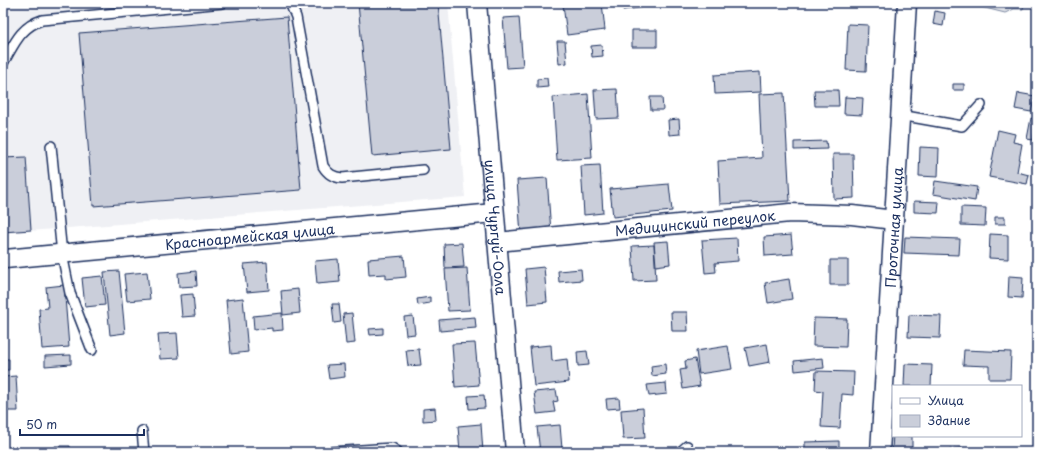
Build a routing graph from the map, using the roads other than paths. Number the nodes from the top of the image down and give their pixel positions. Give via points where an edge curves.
1 (223, 3) edge
2 (290, 3) edge
3 (477, 3) edge
4 (907, 3) edge
5 (3, 63) edge
6 (981, 105) dead end
7 (900, 115) junction
8 (52, 146) dead end
9 (423, 170) dead end
10 (494, 214) junction
11 (894, 220) junction
12 (497, 242) junction
13 (62, 254) junction
14 (5, 259) dead end
15 (92, 350) dead end
16 (142, 431) dead end
17 (144, 452) edge
18 (330, 452) edge
19 (398, 452) edge
20 (515, 452) edge
21 (880, 452) edge

1 - 5 lane via 34,22 21,32
2 - 9 lane via 296,16 323,166 327,172 334,177 342,178
3 - 10 street, улица Чургуй-Оола
4 - 7 street, Проточная улица
6 - 7 lane via 962,126
7 - 11 street, Проточная улица
8 - 13 lane
10 - 12 street, улица Чургуй-Оола
10 - 13 street, Красноармейская улица
11 - 12 street, Медицинский переулок via 852,215 790,213
11 - 21 street, Проточная улица
12 - 20 street, улица Чургуй-Оола
13 - 14 street, Красноармейская улица
13 - 15 lane via 70,293
16 - 17 lane
18 - 19 lane via 392,448

